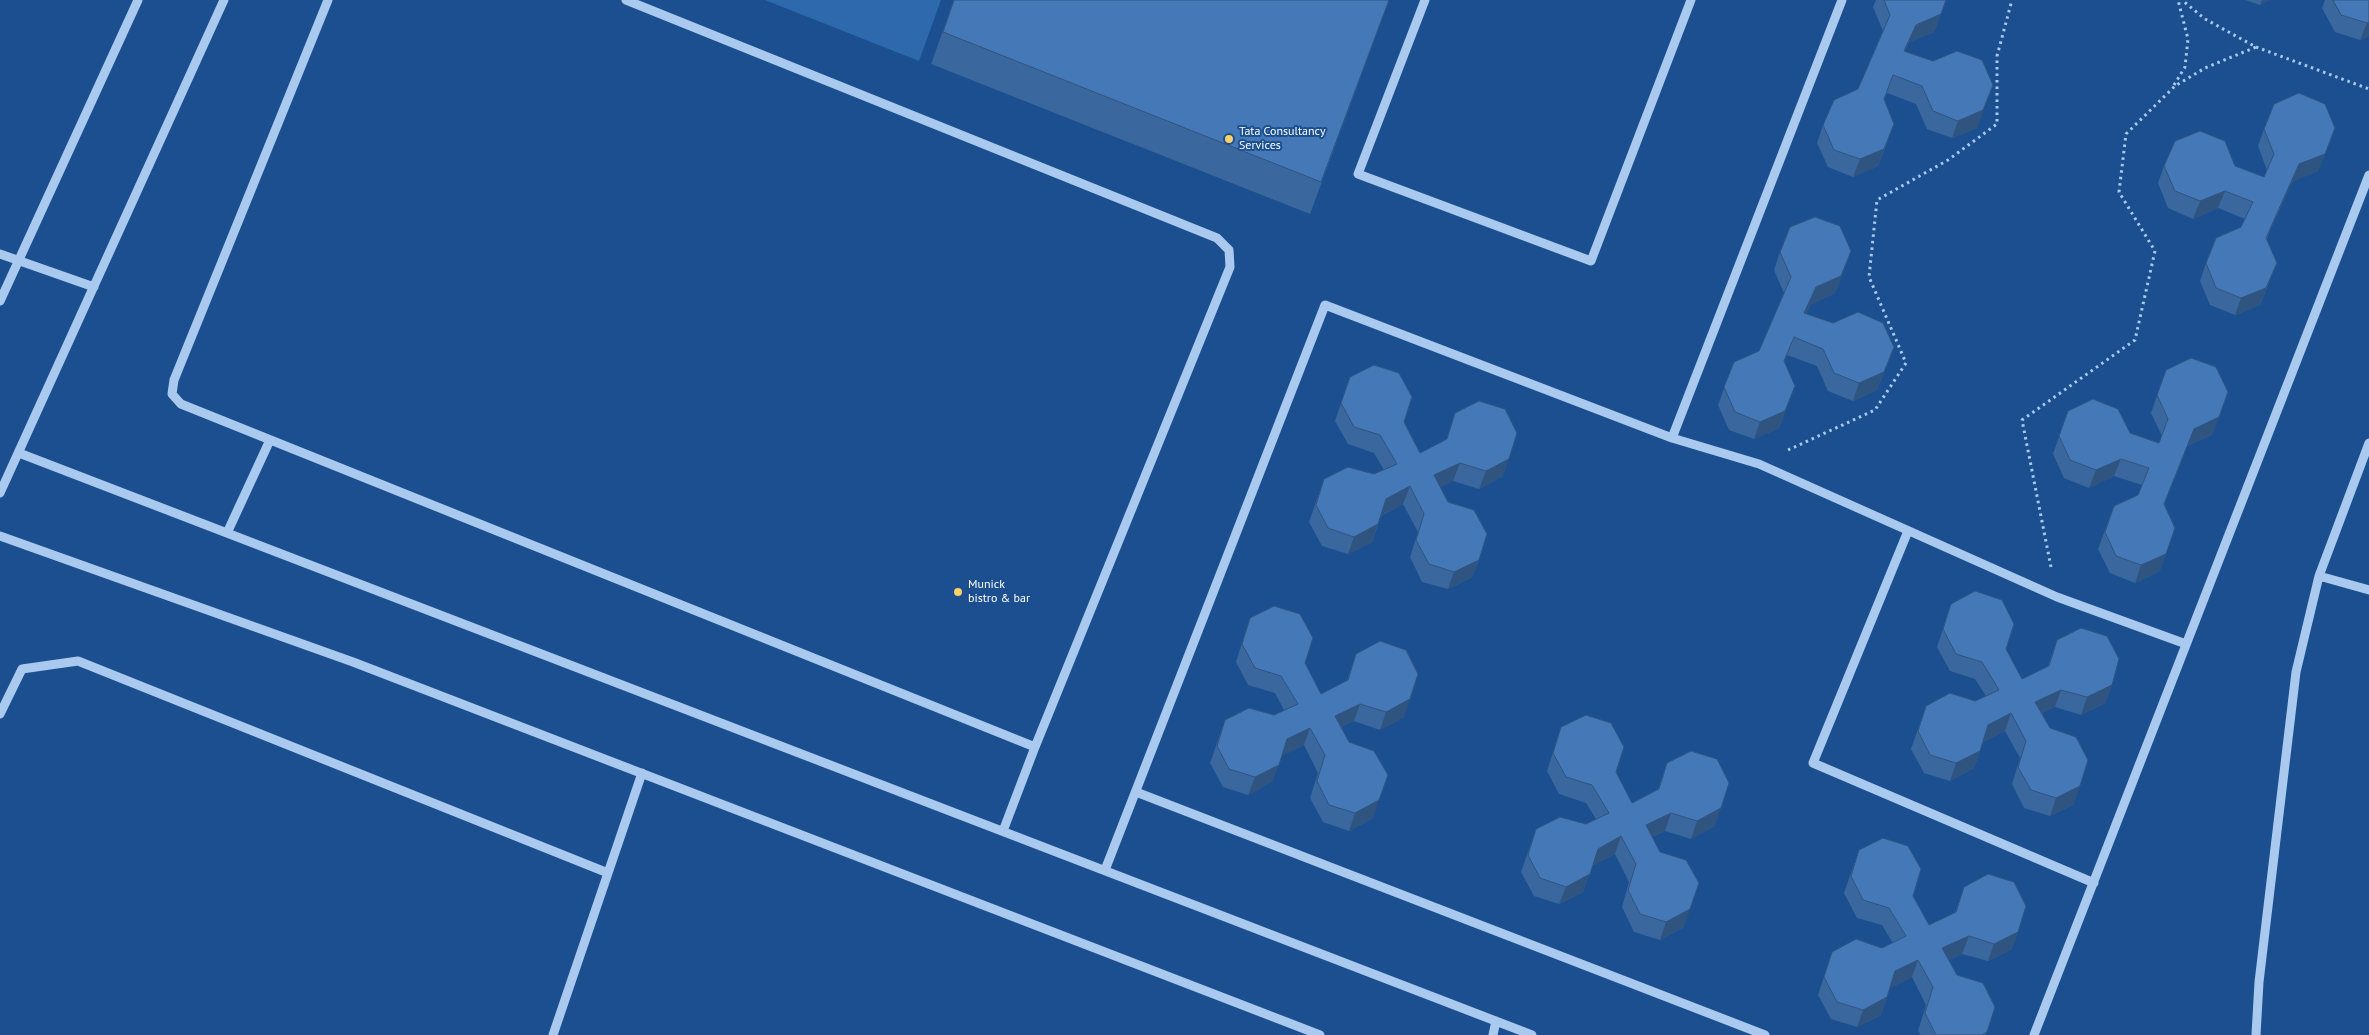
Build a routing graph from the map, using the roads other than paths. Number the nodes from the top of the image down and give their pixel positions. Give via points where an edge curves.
1 (138, 0) edge
2 (224, 0) edge
3 (328, 0) edge
4 (626, 0) edge
5 (1425, 0) edge
6 (1691, 0) edge
7 (1842, 0) edge
8 (2369, 175) edge
9 (0, 254) edge
10 (20, 260) junction
11 (94, 287) junction
12 (0, 301) edge
13 (1672, 438) junction
14 (270, 440) junction
15 (2369, 443) edge
16 (19, 453) junction
17 (0, 492) edge
18 (1908, 531) junction
19 (227, 533) junction
20 (0, 536) edge
21 (2319, 576) junction
22 (2369, 590) edge
23 (2186, 644) junction
24 (0, 714) edge
25 (1035, 747) junction
26 (642, 773) junction
27 (1136, 792) junction
28 (1003, 830) junction
29 (1105, 870) junction
30 (608, 873) junction
31 (2094, 883) junction
32 (1496, 1021) junction
33 (553, 1035) edge
34 (1320, 1035) edge
35 (1493, 1035) edge
36 (1532, 1035) edge
37 (1765, 1035) edge
38 (2034, 1035) edge
39 (2256, 1035) edge

1 - 10 street
2 - 11 street
3 - 14 street via 174,380 172,394 181,404
4 - 25 street via 1217,238 1229,250 1230,267
5 - 6 street via 1358,174 1591,262
7 - 13 street
8 - 23 street
9 - 10 street
10 - 11 street
10 - 12 street
11 - 16 street
13 - 18 street via 1759,464
13 - 27 street via 1325,305
14 - 19 street
14 - 25 street
15 - 21 street
16 - 17 street
16 - 19 street
18 - 23 street via 2057,597
18 - 31 street via 1814,763
19 - 28 street
20 - 26 street via 353,662
21 - 22 street
21 - 39 street via 2296,672
23 - 31 street
24 - 30 street via 22,669 78,661
25 - 28 street
26 - 30 street
26 - 34 street
27 - 29 street
27 - 37 street
28 - 29 street
29 - 32 street
30 - 33 street
31 - 38 street
32 - 35 street
32 - 36 street

